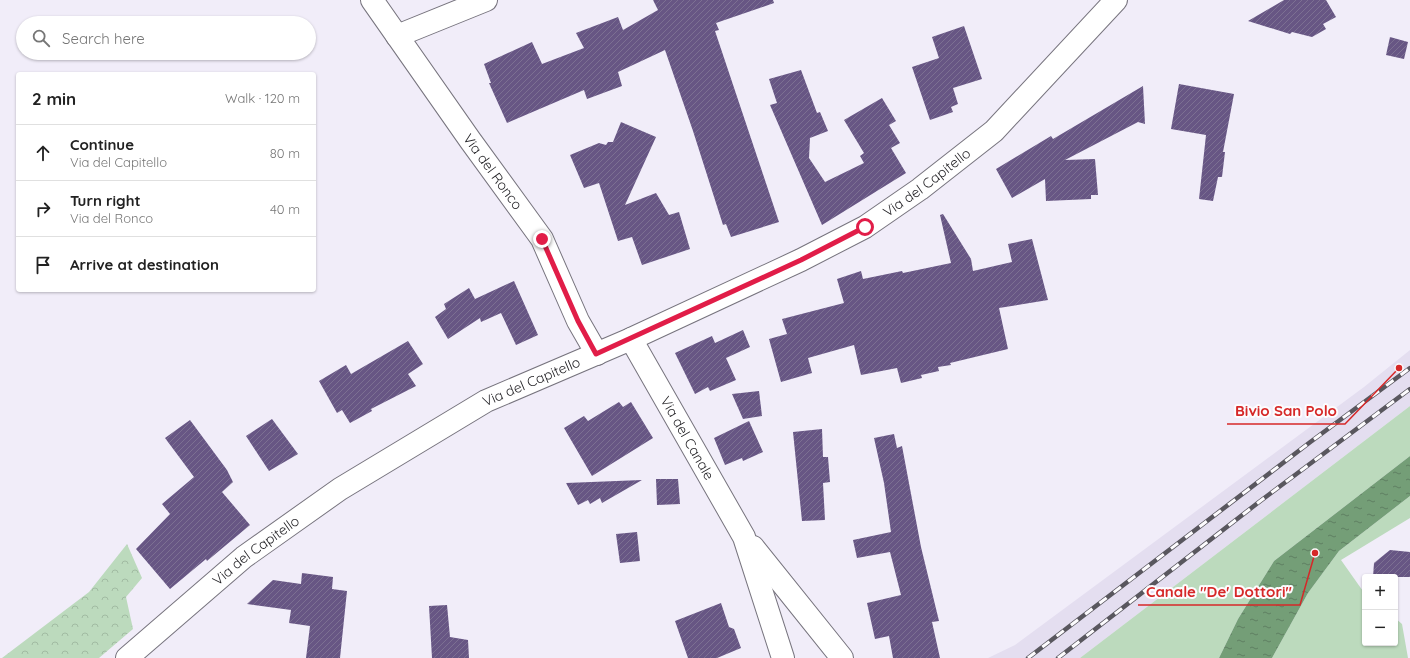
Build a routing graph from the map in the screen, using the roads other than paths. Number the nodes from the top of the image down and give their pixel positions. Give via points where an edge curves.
1 (372, 0) edge
2 (486, 0) edge
3 (1116, 0) edge
4 (397, 36) junction
5 (631, 339) junction
6 (596, 354) junction
7 (744, 537) junction
8 (127, 658) edge
9 (783, 658) edge
10 (842, 658) edge

1 - 4 street, Via del Ronco
2 - 4 street
3 - 5 street, Via del Capitello via 994,131 871,223 801,260
4 - 6 street, Via del Ronco via 542,239 578,321
5 - 6 street, Via del Capitello
5 - 7 street, Via del Canale
6 - 8 street, Via del Capitello via 486,401 340,489 244,557
7 - 9 street, Via del Canale
7 - 10 street, Via del Canale

